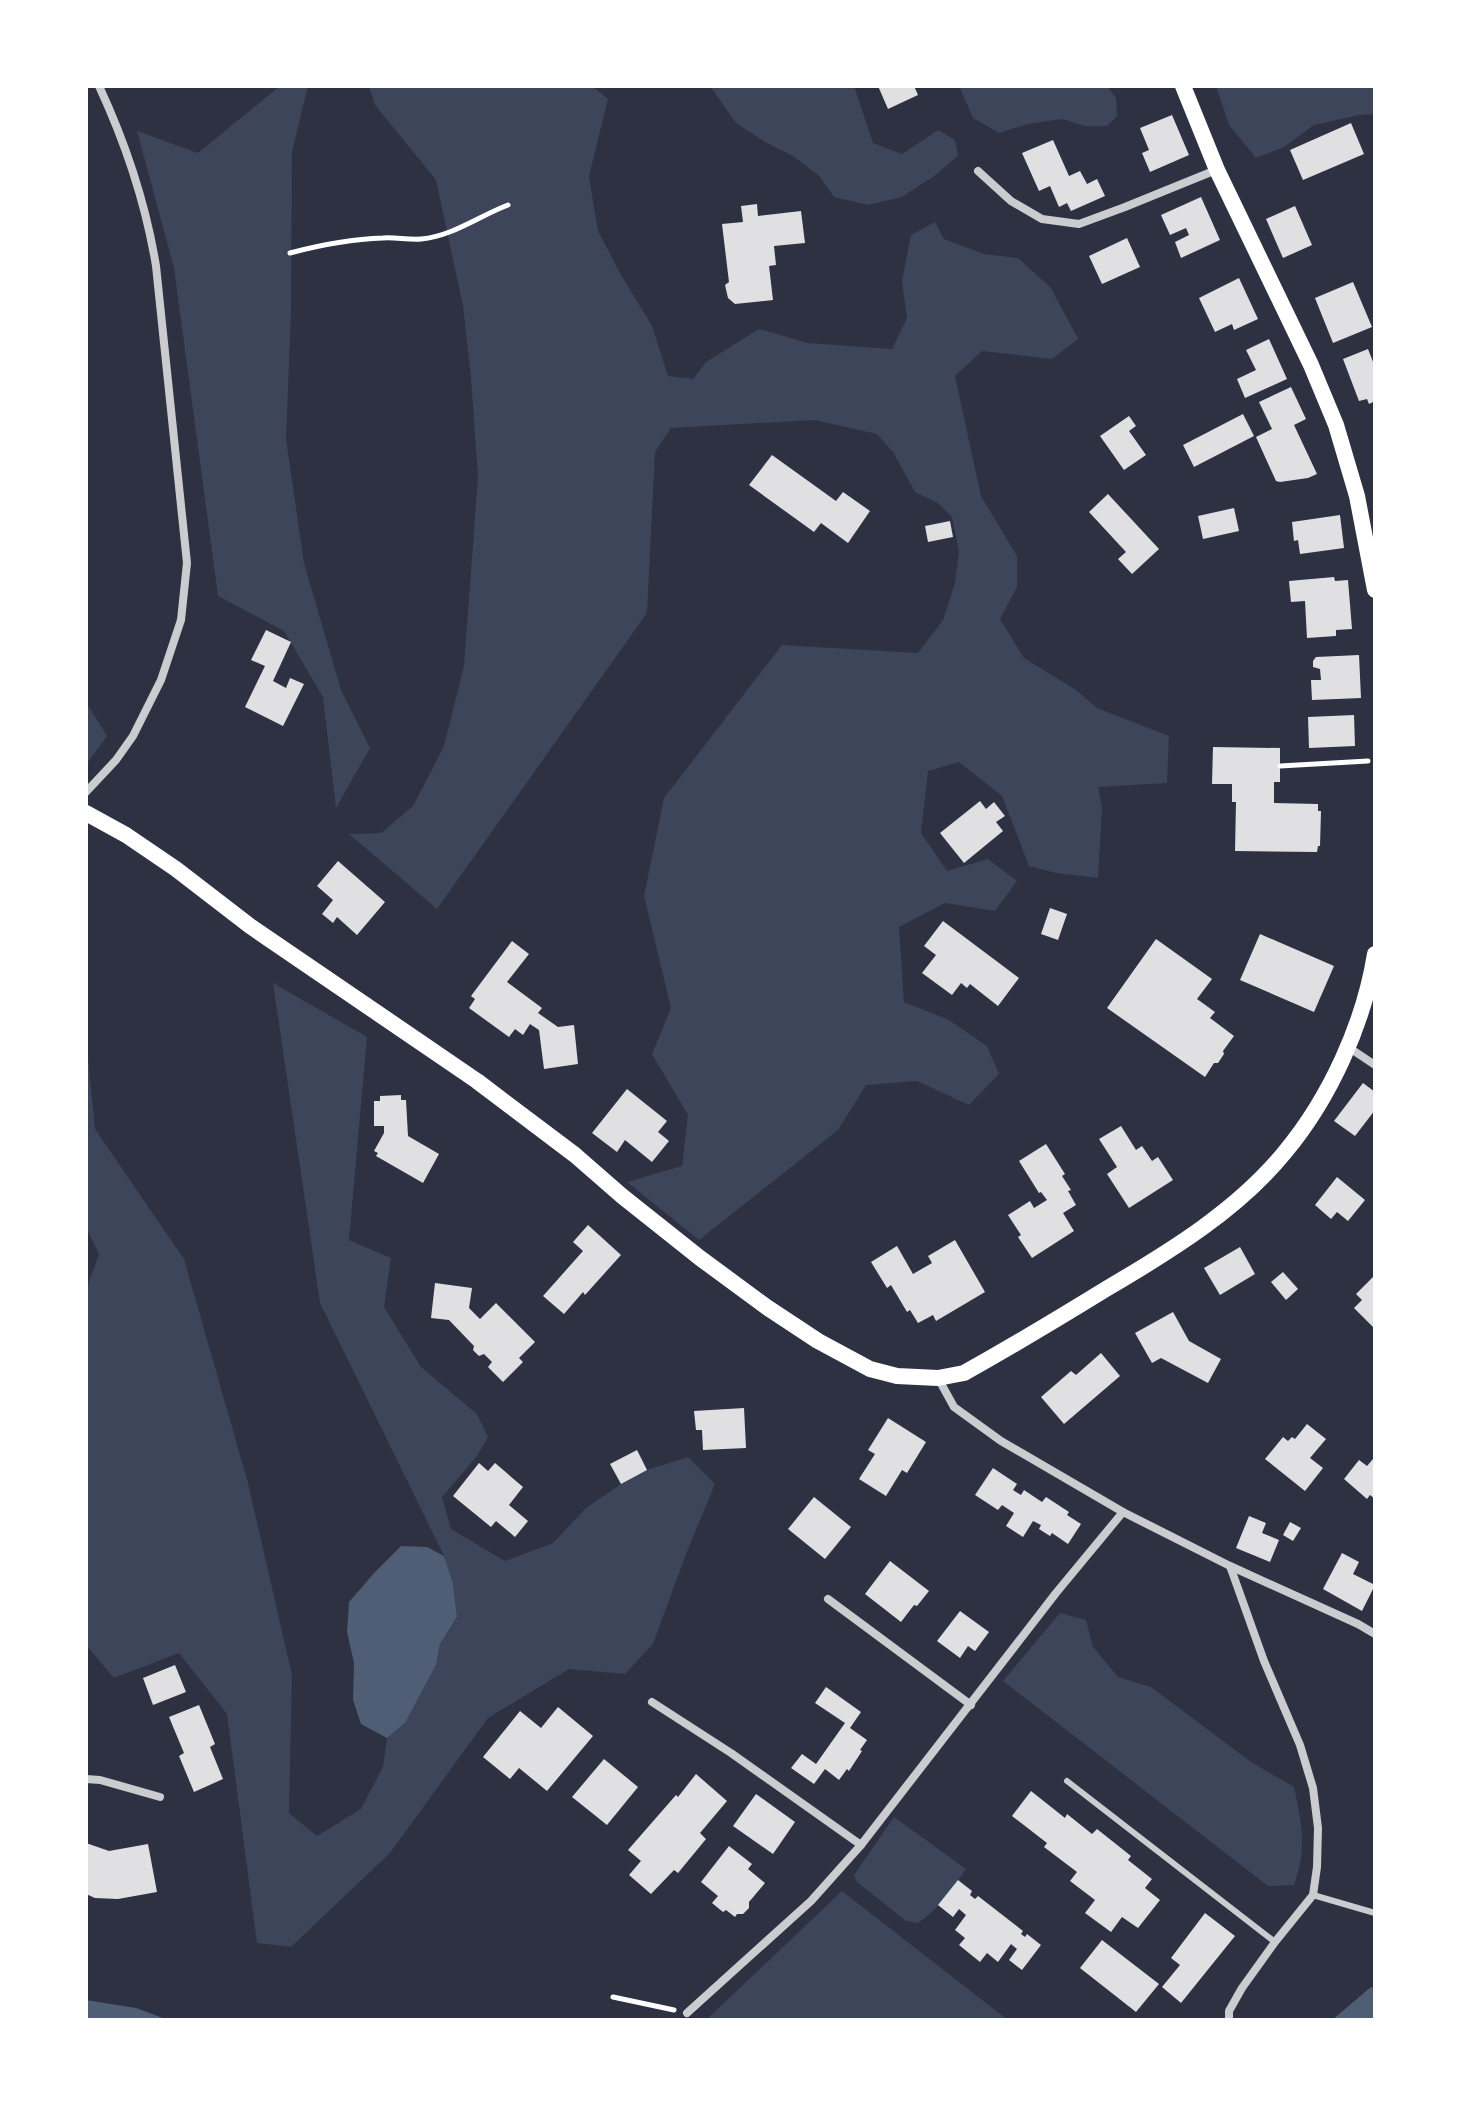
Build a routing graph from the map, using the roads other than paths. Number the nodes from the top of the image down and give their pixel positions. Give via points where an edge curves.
1 (99, 86) edge
2 (1183, 86) edge
3 (1217, 170) junction
4 (978, 171) dead end
5 (1375, 590) edge
6 (86, 792) edge
7 (86, 813) edge
8 (1375, 954) edge
9 (1348, 1047) junction
10 (1375, 1065) edge
11 (938, 1378) junction
12 (1123, 1512) junction
13 (1230, 1566) junction
14 (828, 1599) dead end
15 (1375, 1634) edge
16 (652, 1702) dead end
17 (971, 1705) junction
18 (86, 1779) edge
19 (1067, 1781) dead end
20 (160, 1797) dead end
21 (861, 1845) junction
22 (1313, 1895) junction
23 (1375, 1913) edge
24 (1275, 1942) junction
25 (687, 2013) road end
26 (1229, 2020) edge

1 - 6 street via 151,236 187,563 181,620 161,680 133,736
2 - 3 main road
3 - 4 street via 1079,224 1042,219 1011,201
3 - 5 main road via 1336,425 1357,496
7 - 11 main road via 176,869 477,1081 768,1308 870,1369
8 - 9 main road
9 - 10 street
9 - 11 main road via 1286,1152 1222,1212 1147,1265 1012,1346 964,1373
11 - 12 street via 954,1407 1001,1441
12 - 13 street
12 - 17 street
13 - 15 street
13 - 22 street via 1313,1788 1318,1828
14 - 17 street
16 - 21 street
17 - 21 street
18 - 20 street
19 - 24 lane
21 - 25 street via 811,1901
22 - 23 lane
22 - 24 street
24 - 26 street via 1242,1988

